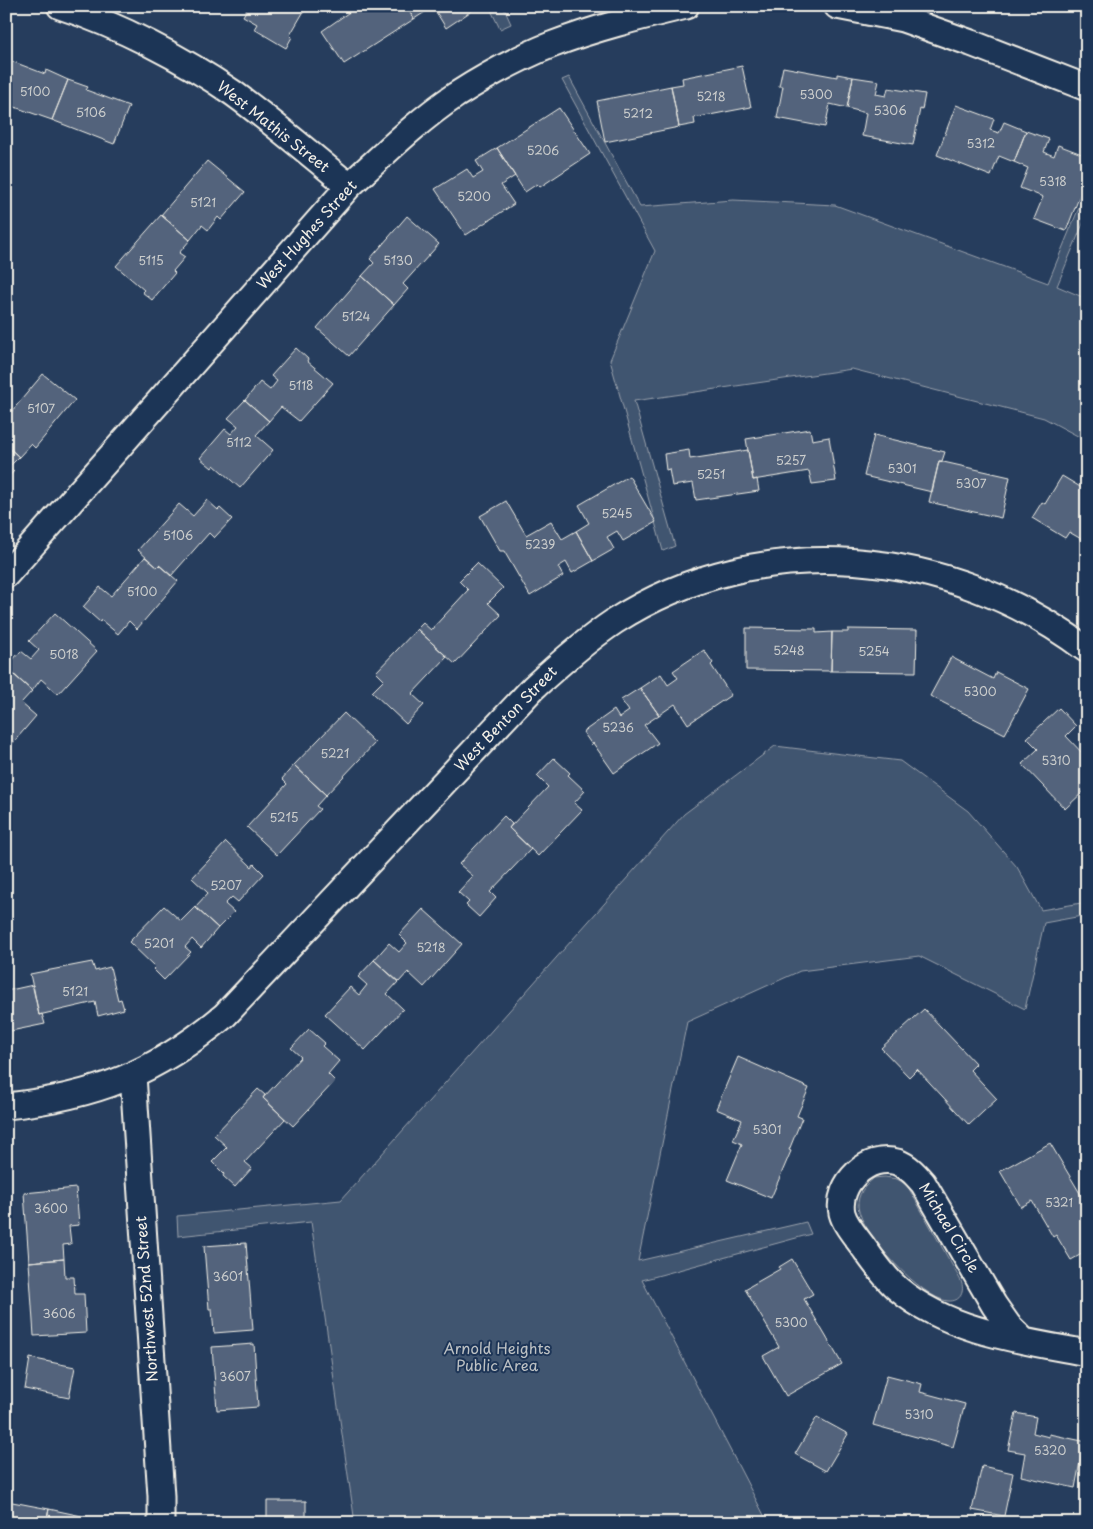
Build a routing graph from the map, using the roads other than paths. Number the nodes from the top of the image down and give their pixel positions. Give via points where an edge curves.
1 (60, 6) edge
2 (686, 6) edge
3 (837, 6) edge
4 (1087, 88) edge
5 (349, 186) junction
6 (6, 575) edge
7 (1087, 650) edge
8 (133, 1075) junction
9 (6, 1106) edge
10 (1024, 1341) junction
11 (1087, 1354) edge
12 (161, 1523) edge

1 - 5 street, West Mathis Street via 114,27 205,75 259,112
2 - 5 street, West Hughes Street via 592,30 515,62 440,107
3 - 4 street via 903,19
5 - 6 street, West Hughes Street
7 - 8 street, West Benton Street via 1049,624 984,592 909,568 858,562 806,561 755,567 686,586 616,621 575,650 533,688 225,1015 177,1052
8 - 9 street, West Benton Street via 60,1099
8 - 12 street, Northwest 52nd Street
10 - 10 street, Michael Circle via 994,1305 923,1183 912,1171 888,1160 860,1169 845,1191 842,1214 873,1261 898,1289 950,1320
10 - 11 street, Michael Circle

